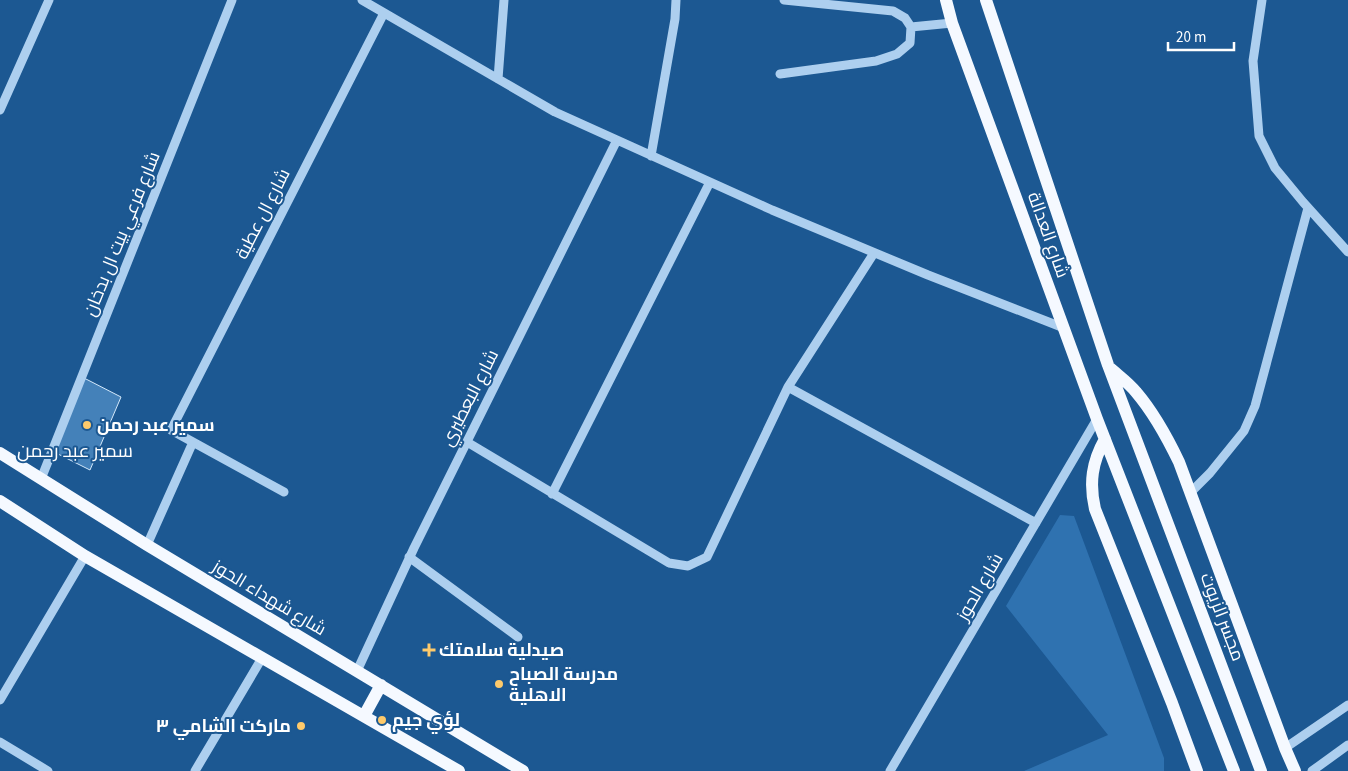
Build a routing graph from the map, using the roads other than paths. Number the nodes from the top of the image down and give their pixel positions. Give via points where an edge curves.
1 (49, 0) edge
2 (232, 0) edge
3 (362, 0) edge
4 (504, 0) edge
5 (676, 0) edge
6 (784, 0) edge
7 (946, 0) edge
8 (986, 0) edge
9 (1262, 0) edge
10 (384, 13) junction
11 (952, 23) junction
12 (911, 27) junction
13 (780, 74) dead end
14 (498, 79) junction
15 (0, 110) edge
16 (617, 140) junction
17 (651, 156) junction
18 (710, 182) junction
19 (1308, 208) junction
20 (1348, 252) edge
21 (874, 253) junction
22 (1064, 328) junction
23 (1108, 366) junction
24 (788, 387) junction
25 (1097, 418) junction
26 (1105, 439) junction
27 (193, 442) junction
28 (467, 442) junction
29 (0, 452) edge
30 (1149, 477) joint
31 (41, 479) junction
32 (284, 492) dead end
33 (1190, 493) junction
34 (552, 494) junction
35 (0, 501) edge
36 (1036, 523) junction
37 (147, 545) junction
38 (85, 556) junction
39 (409, 557) junction
40 (518, 637) dead end
41 (262, 658) junction
42 (357, 671) junction
43 (381, 686) junction
44 (0, 700) edge
45 (1172, 703) junction
46 (1348, 705) edge
47 (364, 716) junction
48 (0, 742) edge
49 (1348, 745) edge
50 (1285, 748) junction
51 (48, 771) edge
52 (195, 771) edge
53 (459, 771) edge
54 (522, 771) edge
55 (890, 771) edge
56 (1187, 771) edge
57 (1197, 771) edge
58 (1234, 771) edge
59 (1261, 771) edge
60 (1295, 771) edge
61 (1312, 771) edge

1 - 15 street
2 - 31 street, شارع فرعي بيت ال بدخان
3 - 10 street
4 - 14 street
5 - 17 street
6 - 12 street via 893,11 905,18
7 - 11 main road, شارع العدالة
8 - 23 main road, شارع العدالة
9 - 19 street via 1253,61 1259,136 1275,168
10 - 14 street
10 - 27 street, شارع ال عطية via 171,430
11 - 12 street
11 - 22 main road, شارع العدالة
12 - 13 street via 910,43 897,54 876,61
14 - 16 street via 555,112
16 - 17 street
16 - 28 street, شارع البعطيري
17 - 18 street
18 - 21 street
18 - 34 street
19 - 20 street
19 - 33 street via 1255,406 1244,431
21 - 22 street
21 - 24 street
22 - 25 main road, شارع العدالة
23 - 30 main road, شارع العدالة
23 - 33 main road via 1135,391 1152,413 1179,462
24 - 34 street via 707,557 688,566 669,563
24 - 36 street
25 - 26 main road, شارع العدالة
25 - 36 street, شارع الحوز
26 - 45 main road via 1093,466 1095,509
26 - 58 main road, شارع العدالة
27 - 32 street
27 - 37 street
28 - 34 street
28 - 39 street, شارع البعطيري
29 - 31 main road, شارع شهداء الحوز
30 - 59 main road, مجسر الزيوت
31 - 37 main road, شارع شهداء الحوز
33 - 50 main road
35 - 38 main road
36 - 55 street, شارع الحوز
37 - 42 main road, شارع شهداء الحوز
38 - 41 main road
38 - 44 street
39 - 40 street
39 - 42 street, شارع البعطيري
41 - 47 main road
41 - 52 street
42 - 43 main road, شارع شهداء الحوز
43 - 47 main road
43 - 54 main road, شارع شهداء الحوز
45 - 56 main road
45 - 57 main road
46 - 50 street
47 - 53 main road
48 - 51 street
49 - 61 street
50 - 60 main road

